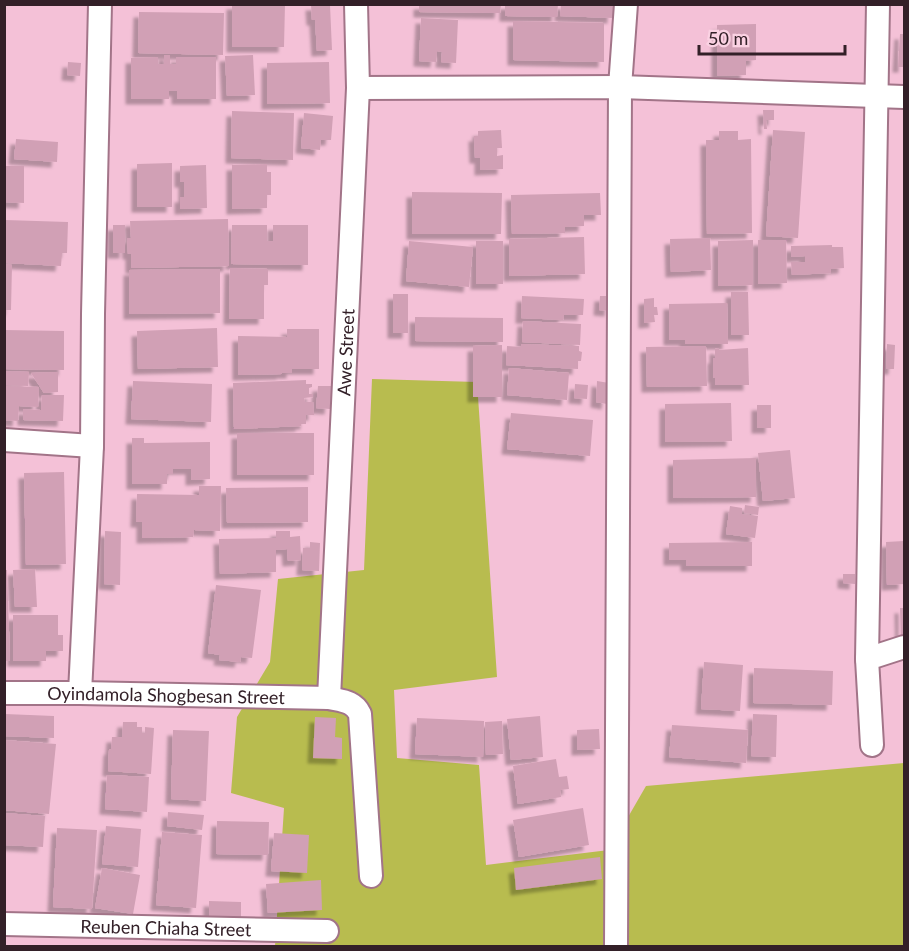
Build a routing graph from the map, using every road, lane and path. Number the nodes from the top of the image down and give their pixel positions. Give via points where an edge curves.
1 (100, 4) edge
2 (356, 4) edge
3 (626, 4) edge
4 (878, 4) edge
5 (620, 87) junction
6 (358, 88) junction
7 (877, 95) junction
8 (904, 97) edge
9 (4, 440) edge
10 (92, 446) junction
11 (904, 647) edge
12 (867, 659) junction
13 (4, 693) edge
14 (80, 693) junction
15 (328, 698) junction
16 (872, 745) dead end
17 (371, 876) dead end
18 (4, 924) edge
19 (327, 931) dead end
20 (616, 946) edge

1 - 10 street
2 - 6 street, Awe Street
3 - 5 street
4 - 7 street
5 - 6 street
5 - 7 street
5 - 20 street
6 - 15 street, Awe Street
7 - 8 street
7 - 12 street
9 - 10 street
10 - 14 street
11 - 12 street
12 - 16 street
13 - 14 street, Oyindamola Shogbesan Street
14 - 15 street, Oyindamola Shogbesan Street
15 - 17 street, Oyindamola Shogbesan Street via 350,703 360,714
18 - 19 street, Reuben Chiaha Street

